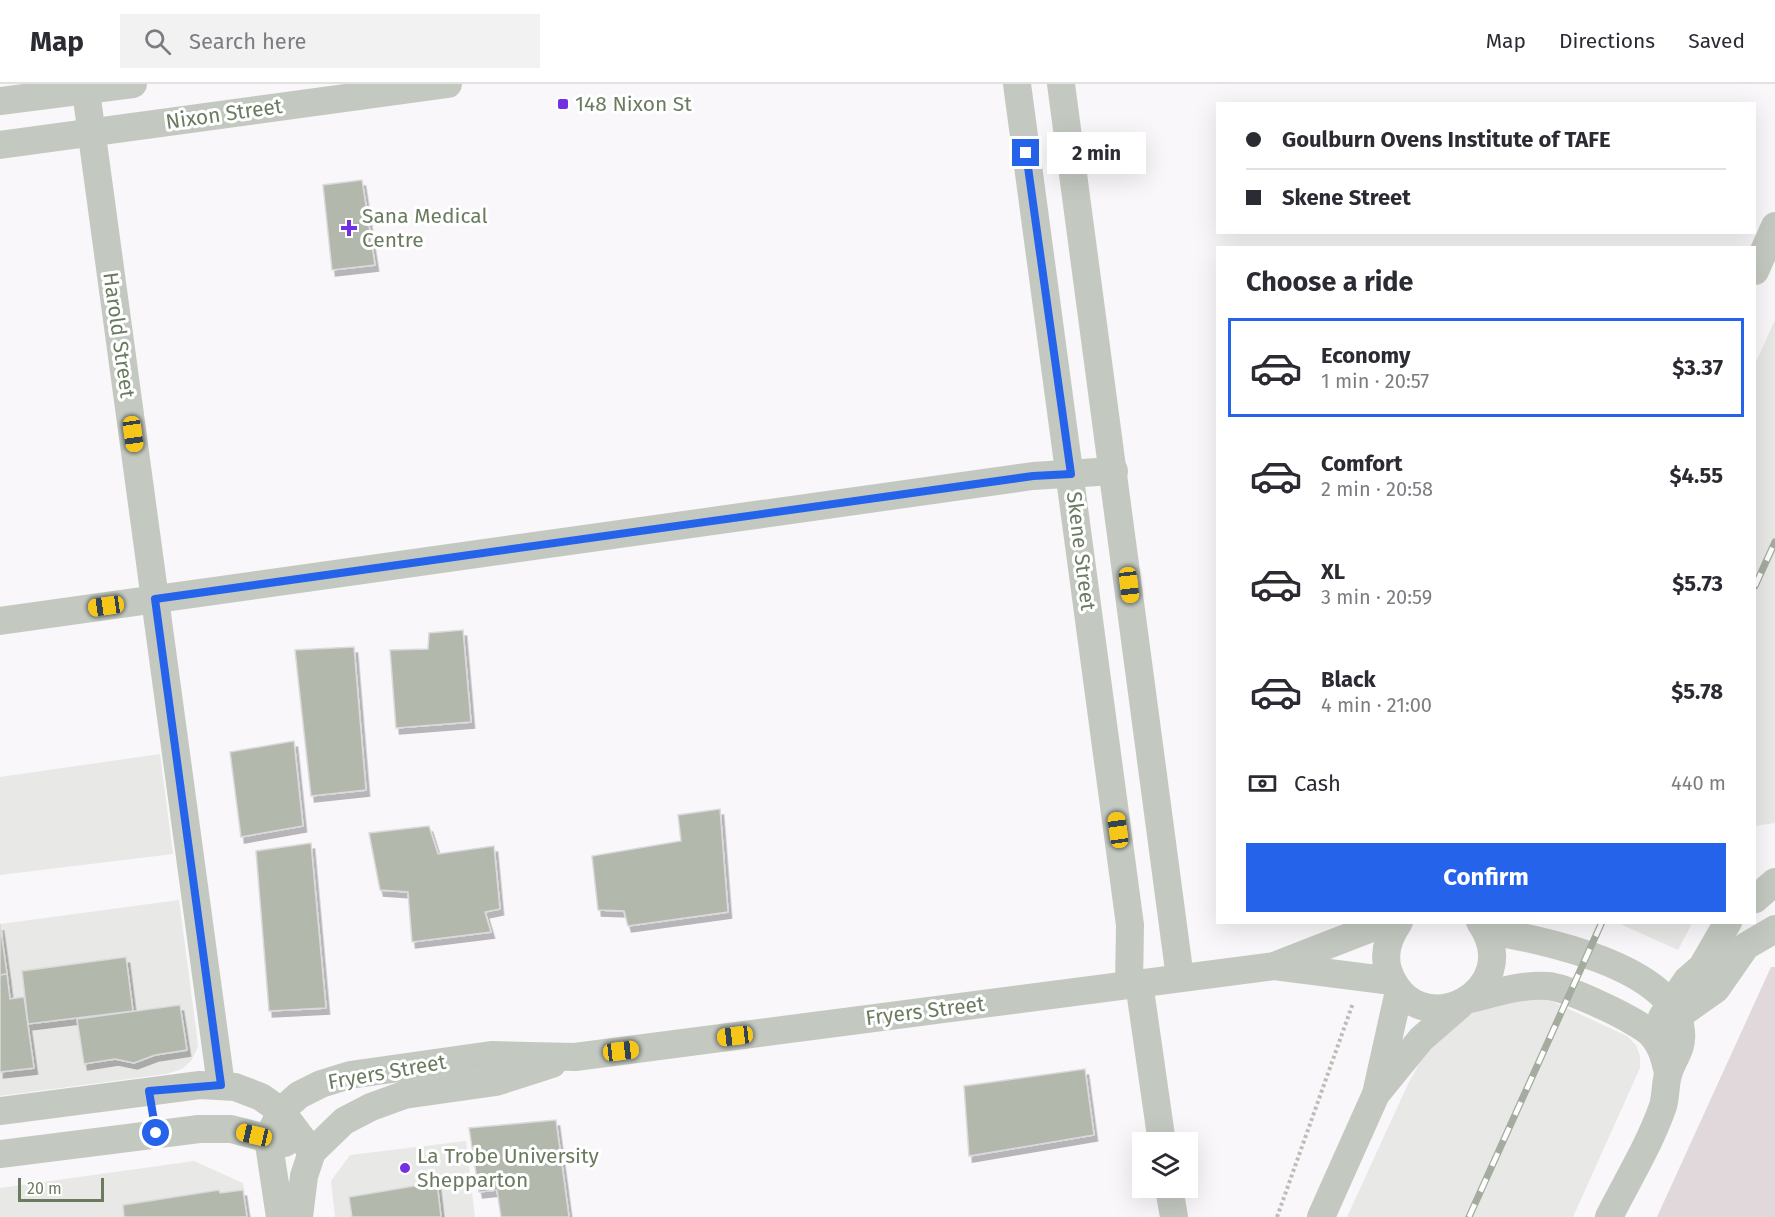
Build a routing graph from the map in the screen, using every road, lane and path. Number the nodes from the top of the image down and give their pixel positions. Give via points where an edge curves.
1 (133, 84) edge
2 (448, 84) edge
3 (1017, 84) edge
4 (1061, 84) edge
5 (85, 87) edge
6 (0, 101) edge
7 (91, 131) junction
8 (0, 145) edge
9 (1775, 226) edge
10 (1756, 269) edge
11 (1114, 471) junction
12 (1071, 474) junction
13 (155, 599) junction
14 (0, 621) edge
15 (1775, 882) edge
16 (1756, 898) edge
17 (1382, 924) edge
18 (1398, 924) edge
19 (1727, 924) edge
20 (1483, 927) edge
21 (1775, 929) edge
22 (1274, 966) junction
23 (1362, 976) junction
24 (1180, 978) junction
25 (1134, 983) junction
26 (1395, 986) junction
27 (1465, 1002) junction
28 (1673, 1009) junction
29 (1652, 1035) junction
30 (575, 1057) junction
31 (1668, 1073) junction
32 (221, 1085) junction
33 (149, 1091) junction
34 (1376, 1094) junction
35 (0, 1111) edge
36 (281, 1111) junction
37 (1160, 1132) edge
38 (156, 1133) junction
39 (268, 1138) junction
40 (312, 1152) junction
41 (0, 1154) edge
42 (1171, 1198) edge
43 (280, 1217) edge
44 (299, 1217) edge
45 (1174, 1217) edge
46 (1277, 1217) edge
47 (1321, 1217) edge
48 (1610, 1217) edge

1 - 5 street
2 - 7 street, Nixon Street
3 - 12 street, Skene Street
4 - 11 street, Skene Street
5 - 6 street
5 - 7 street, Harold Street
7 - 8 street, Nixon Street
7 - 13 street, Harold Street
9 - 10 street
11 - 12 street
11 - 24 street, Skene Street
12 - 13 street via 1033,476
12 - 25 street, Skene Street via 1130,925
13 - 14 street
13 - 32 street, Harold Street
15 - 16 street
17 - 22 street, Fryers Street
18 - 26 street via 1387,946 1387,964
19 - 28 street via 1702,967 1687,980
20 - 27 street via 1492,960 1482,988
20 - 28 street via 1537,940 1631,973 1652,986
21 - 28 street via 1746,946 1716,989
22 - 23 street, Fryers Street
22 - 24 street, Fryers Street
23 - 26 street, Fryers Street
23 - 46 path
24 - 25 street, Fryers Street
25 - 30 street, Fryers Street
25 - 37 street, Skene Street
26 - 27 street via 1412,1002 1427,1008 1444,1009
26 - 34 street
27 - 29 street via 1514,989 1549,985 1637,1022
27 - 34 street via 1421,1039
28 - 29 street
28 - 31 street via 1681,1030 1681,1049
29 - 31 street via 1662,1051
30 - 36 street, Fryers Street via 491,1055 350,1075 306,1091
30 - 40 street, Fryers Street via 496,1082 404,1095 344,1121
31 - 48 street via 1663,1105
32 - 33 street
32 - 36 street via 261,1097
33 - 35 street
33 - 38 street
34 - 47 street
36 - 39 street
36 - 40 street
38 - 39 street via 231,1129
38 - 41 street
39 - 40 street
39 - 43 street
40 - 44 street via 304,1176
42 - 45 street

